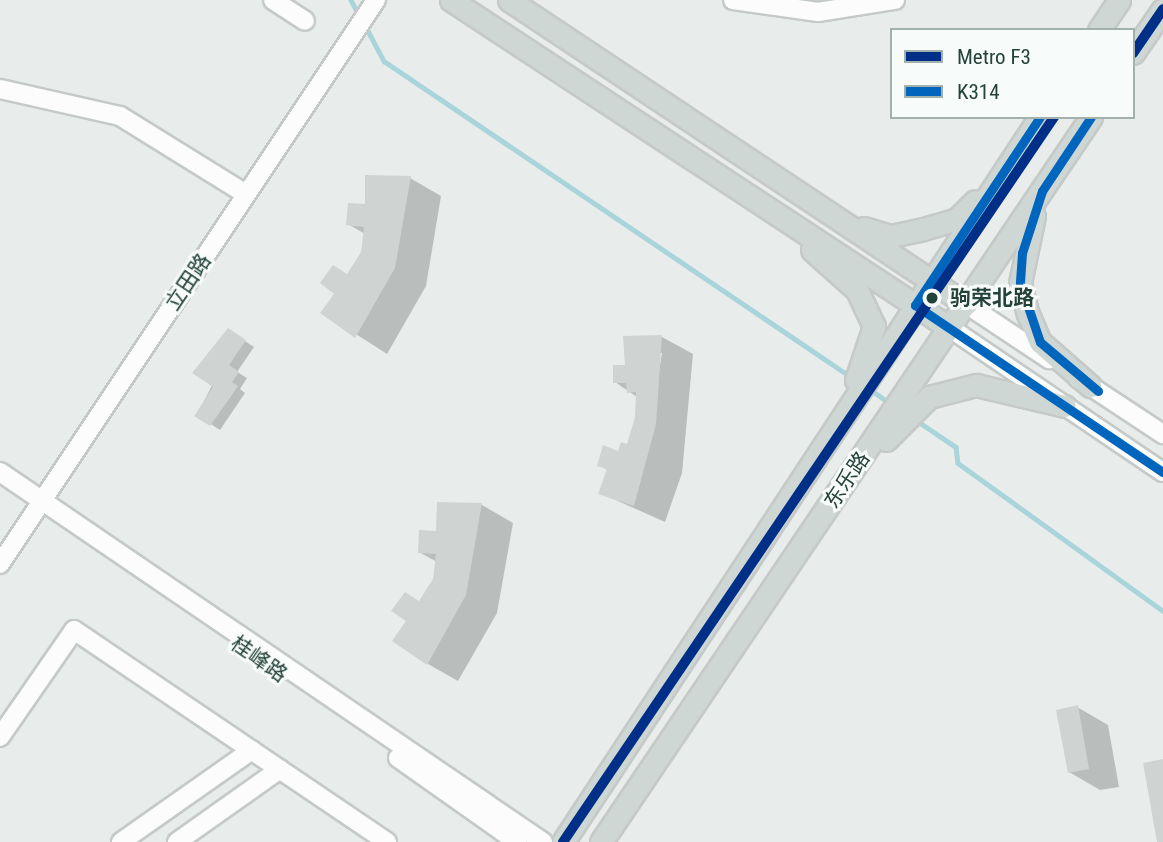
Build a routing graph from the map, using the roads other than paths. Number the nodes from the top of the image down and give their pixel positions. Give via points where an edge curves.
1 (273, 0) edge
2 (451, 0) edge
3 (509, 0) edge
4 (733, 0) edge
5 (895, 0) edge
6 (1119, 0) edge
7 (859, 4) edge
8 (372, 6) edge
9 (1163, 9) edge
10 (305, 21) dead end
11 (1100, 28) edge
12 (1135, 51) edge
13 (0, 89) edge
14 (1039, 119) edge
15 (1090, 119) edge
16 (1000, 178) junction
17 (1042, 191) junction
18 (246, 194) junction
19 (767, 208) junction
20 (847, 224) junction
21 (932, 280) junction
22 (966, 304) junction
23 (915, 305) junction
24 (950, 328) junction
25 (1090, 386) junction
26 (857, 388) junction
27 (1065, 406) junction
28 (903, 412) junction
29 (1163, 434) edge
30 (0, 472) edge
31 (1163, 472) edge
32 (0, 478) edge
33 (42, 503) junction
34 (0, 564) edge
35 (0, 737) edge
36 (251, 750) junction
37 (280, 769) junction
38 (121, 842) edge
39 (177, 842) edge
40 (387, 842) edge
41 (517, 842) edge
42 (543, 842) edge
43 (563, 842) edge
44 (601, 842) edge

1 - 10 street
2 - 19 main road
3 - 20 main road
4 - 7 street via 818,12
5 - 7 street
6 - 11 main road
8 - 18 street, 立田路
9 - 12 main road
13 - 18 street via 120,116
14 - 16 main road, 东乐路
15 - 17 main road, 东乐路
16 - 20 main road via 957,219 891,236
16 - 21 main road, 东乐路
17 - 22 main road, 东乐路
17 - 25 main road via 1022,253 1025,303 1040,342
18 - 33 street, 立田路
19 - 23 main road
19 - 26 main road via 856,290 874,326
20 - 21 main road
21 - 22 main road
21 - 23 main road, 东乐路
22 - 24 main road, 东乐路
22 - 25 street
23 - 24 main road
23 - 26 main road, 东乐路
24 - 27 street
24 - 28 main road, 东乐路
25 - 29 street
26 - 43 main road, 东乐路
27 - 28 main road via 976,385 929,397
27 - 31 street
28 - 44 main road, 东乐路 via 842,488
30 - 33 street
32 - 33 street, 桂峰路
33 - 34 street, 立田路
33 - 41 street, 桂峰路
33 - 42 street
35 - 36 street via 74,629
36 - 37 street
36 - 38 street
37 - 39 street
37 - 40 street

